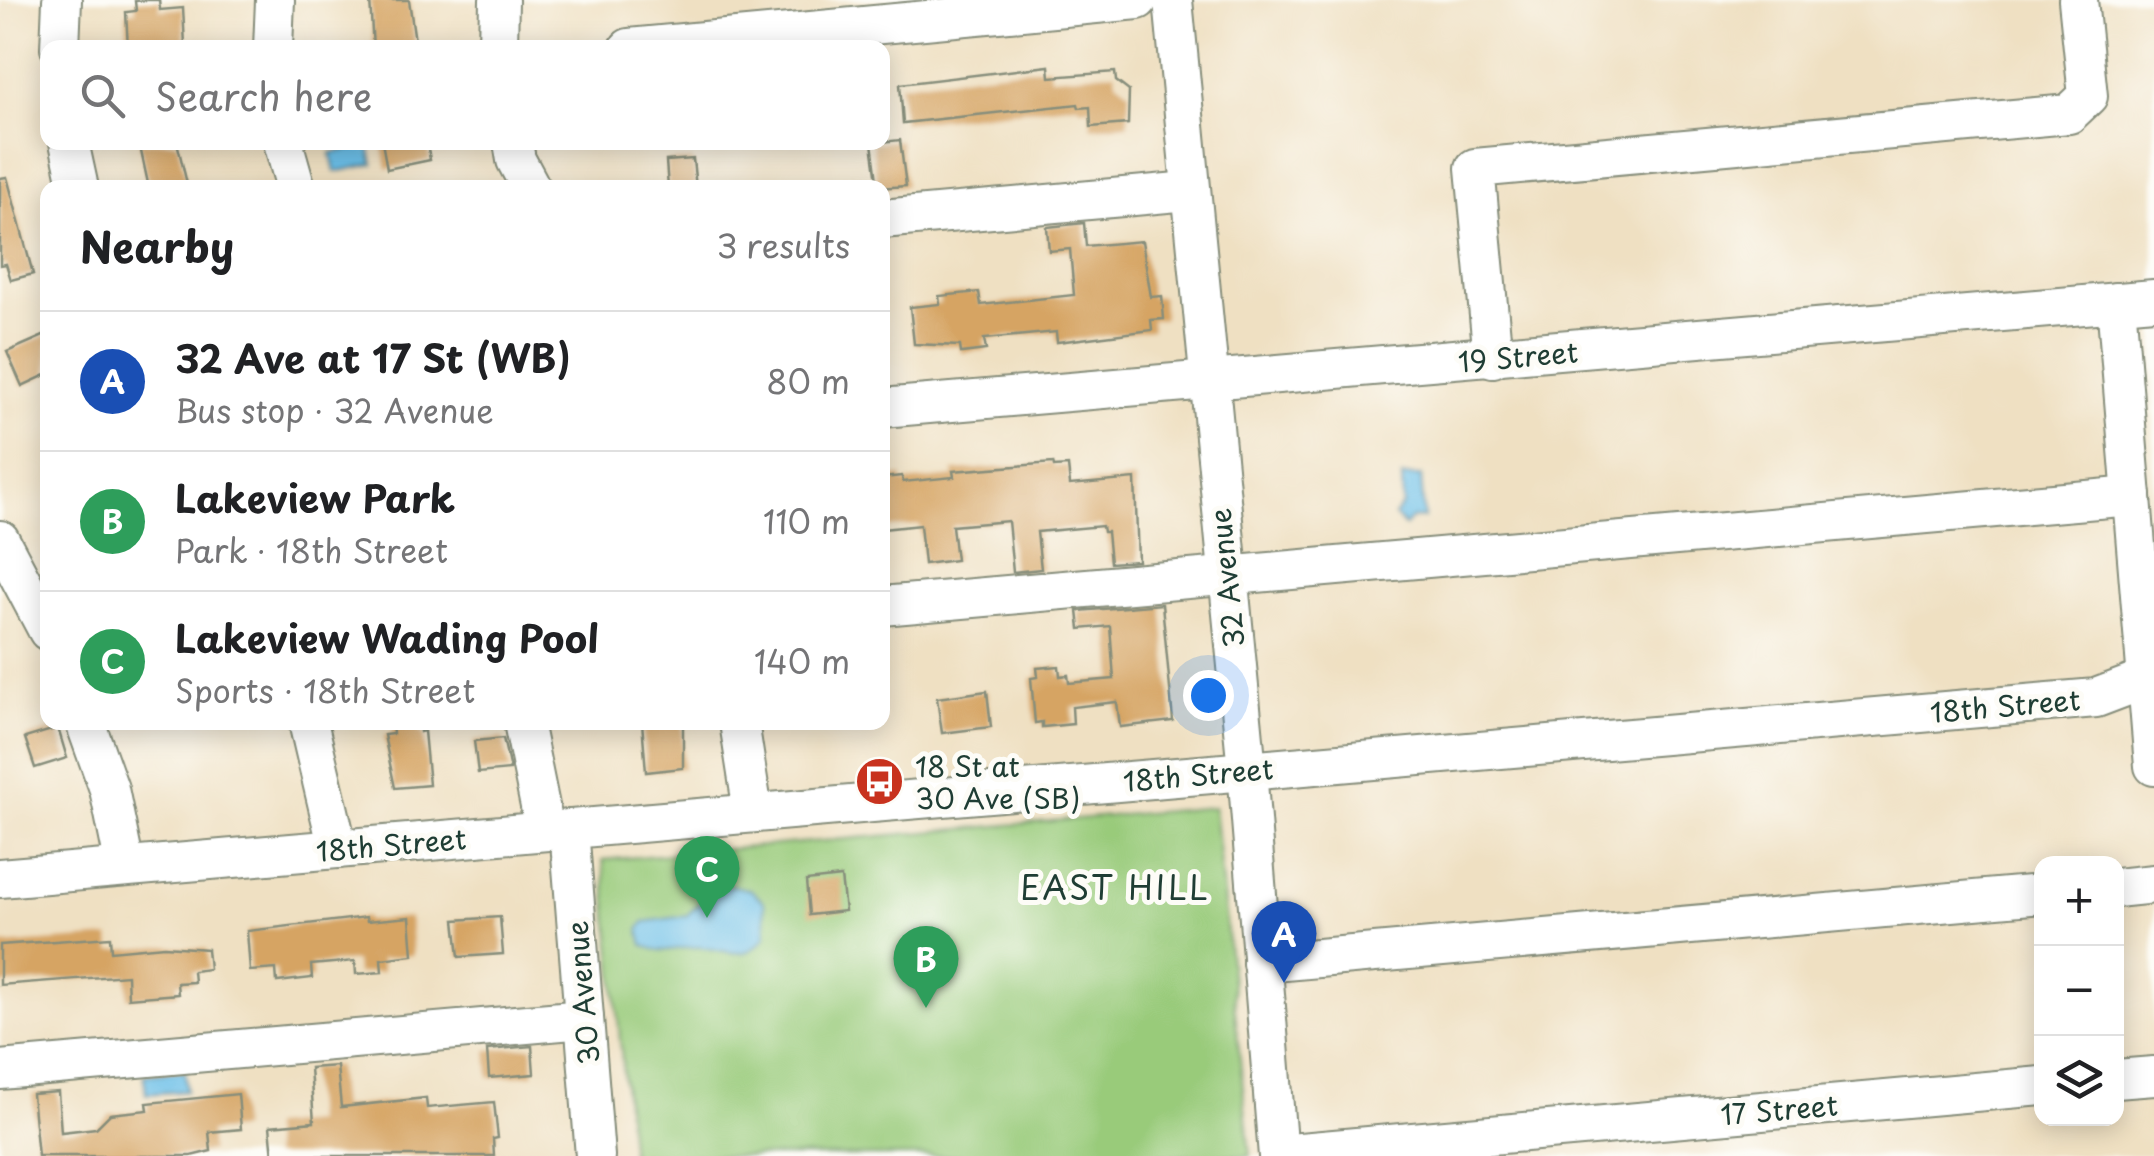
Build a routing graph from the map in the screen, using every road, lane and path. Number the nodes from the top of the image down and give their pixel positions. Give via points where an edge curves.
1 (62, 0) edge
2 (275, 0) edge
3 (499, 0) edge
4 (1138, 0) edge
5 (1173, 0) edge
6 (2078, 0) edge
7 (60, 40) edge
8 (273, 40) edge
9 (498, 40) edge
10 (714, 40) edge
11 (71, 150) edge
12 (285, 150) edge
13 (514, 150) edge
14 (77, 180) edge
15 (294, 180) edge
16 (527, 180) edge
17 (1189, 192) junction
18 (890, 218) edge
19 (2154, 299) edge
20 (2116, 302) junction
21 (1494, 358) junction
22 (1206, 381) junction
23 (890, 407) edge
24 (2132, 496) junction
25 (0, 540) edge
26 (1226, 578) junction
27 (890, 605) edge
28 (40, 616) edge
29 (2150, 678) edge
30 (88, 730) edge
31 (310, 730) edge
32 (526, 730) edge
33 (740, 730) edge
34 (2154, 766) edge
35 (1247, 770) junction
36 (753, 812) junction
37 (557, 830) junction
38 (338, 849) junction
39 (125, 866) junction
40 (0, 878) edge
41 (2154, 884) edge
42 (2124, 887) edge
43 (2034, 895) edge
44 (1262, 963) junction
45 (584, 1019) junction
46 (0, 1070) edge
47 (2154, 1076) edge
48 (2124, 1078) edge
49 (2034, 1087) edge
50 (1278, 1155) edge
51 (595, 1156) edge

1 - 7 street
2 - 8 street
3 - 9 street
4 - 10 street
5 - 17 street, 32 Avenue
6 - 21 street via 2088,96 2069,114 1476,168
11 - 14 street
12 - 15 street
13 - 16 street
17 - 18 street
17 - 22 street, 32 Avenue
19 - 20 street, 19 Street
20 - 21 street, 19 Street
20 - 24 street
21 - 22 street, 19 Street
22 - 23 street, 19 Street
22 - 26 street, 32 Avenue
24 - 26 street
24 - 29 street
25 - 28 street
26 - 27 street
26 - 35 street, 32 Avenue
29 - 34 street
29 - 35 street, 18th Street via 2096,698
30 - 39 street
31 - 38 street
32 - 37 street, 30 Avenue
33 - 36 street
35 - 36 street, 18th Street
35 - 44 street, 32 Avenue
36 - 37 street, 18th Street
37 - 38 street, 18th Street
37 - 45 street, 30 Avenue
38 - 39 street, 18th Street
39 - 40 street, 18th Street
41 - 42 street
43 - 44 street
44 - 50 street, 32 Avenue
45 - 46 street
45 - 51 street, 30 Avenue
47 - 48 street
49 - 50 street, 17 Street

